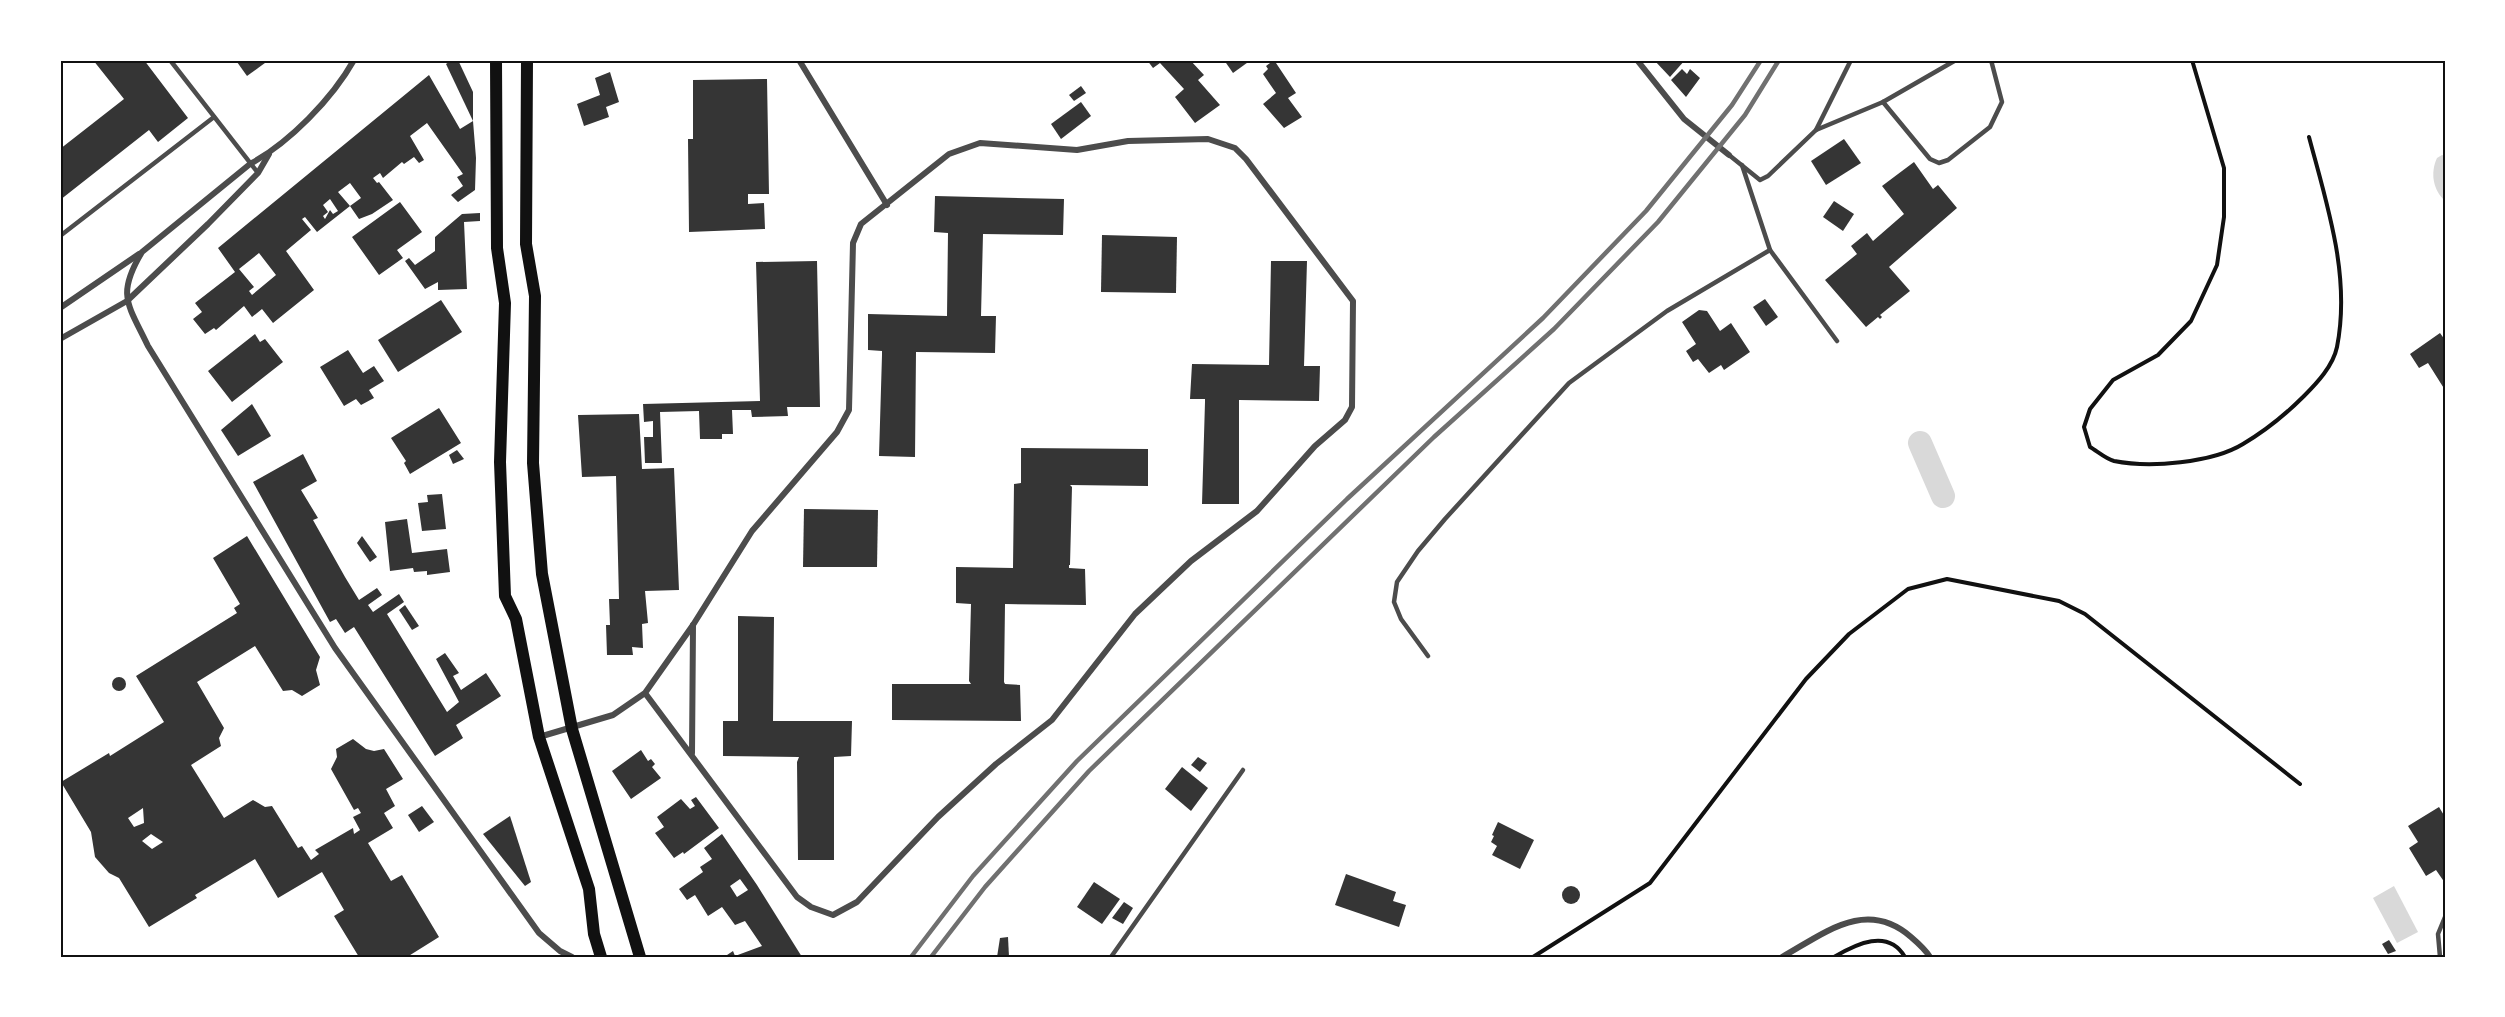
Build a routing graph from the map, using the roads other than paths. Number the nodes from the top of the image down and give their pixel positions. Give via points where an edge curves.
1 (170, 60) edge
2 (354, 60) edge
3 (411, 60) edge
4 (422, 60) edge
5 (496, 60) edge
6 (527, 60) edge
7 (800, 60) edge
8 (1637, 60) edge
9 (1851, 60) edge
10 (1956, 60) edge
11 (1990, 60) edge
12 (1883, 102) junction
13 (214, 117) junction
14 (1816, 130) junction
15 (270, 154) junction
16 (1729, 155) joint
17 (250, 164) junction
18 (1742, 165) junction
19 (258, 173) junction
20 (887, 205) junction
21 (60, 236) edge
22 (1770, 250) junction
23 (142, 252) junction
24 (127, 302) junction
25 (60, 308) edge
26 (60, 339) edge
27 (1837, 341) dead end
28 (693, 625) junction
29 (1428, 656) dead end
30 (645, 693) junction
31 (572, 729) junction
32 (539, 738) junction
33 (692, 753) junction
34 (1243, 770) dead end
35 (2445, 917) edge
36 (572, 957) edge
37 (601, 957) edge
38 (640, 957) edge
39 (1111, 957) edge
40 (1782, 957) edge
41 (1930, 957) edge
42 (2440, 957) edge

1 - 13 lane
2 - 15 street via 334,90
3 - 4 street
5 - 32 main road via 497,248 505,303 500,462 505,596 516,619
6 - 31 main road via 526,244 535,296 533,463 542,574
7 - 20 street
8 - 16 street via 1684,119
9 - 14 lane
10 - 12 lane
11 - 12 lane via 2002,102 1990,128 1948,160 1939,163 1930,159
12 - 14 lane
13 - 17 lane
13 - 21 lane
14 - 18 lane via 1760,180
15 - 17 street
15 - 19 street
16 - 18 lane
17 - 19 lane
17 - 23 street
18 - 22 lane
19 - 24 street
20 - 28 street via 861,224 853,243 849,410 837,432 752,531
20 - 33 street via 949,154 980,143 1077,150 1128,141 1208,139 1234,148 1353,301 1352,407 1345,420 1315,446 1257,511 1191,561 1135,614 1052,720 996,764 938,818 857,902 833,915 797,897
22 - 27 lane
22 - 29 lane via 1667,311 1569,383 1418,551 1397,582 1394,602 1401,619
23 - 24 street via 126,286
23 - 25 street
24 - 26 street
24 - 36 street via 148,346 335,648 540,933
28 - 30 street
28 - 33 street
30 - 31 street via 613,715
30 - 33 street
31 - 32 street
31 - 38 main road
32 - 37 main road via 589,889
34 - 39 lane
35 - 42 lane via 2438,934
40 - 41 street via 1839,925 1868,917 1898,926

